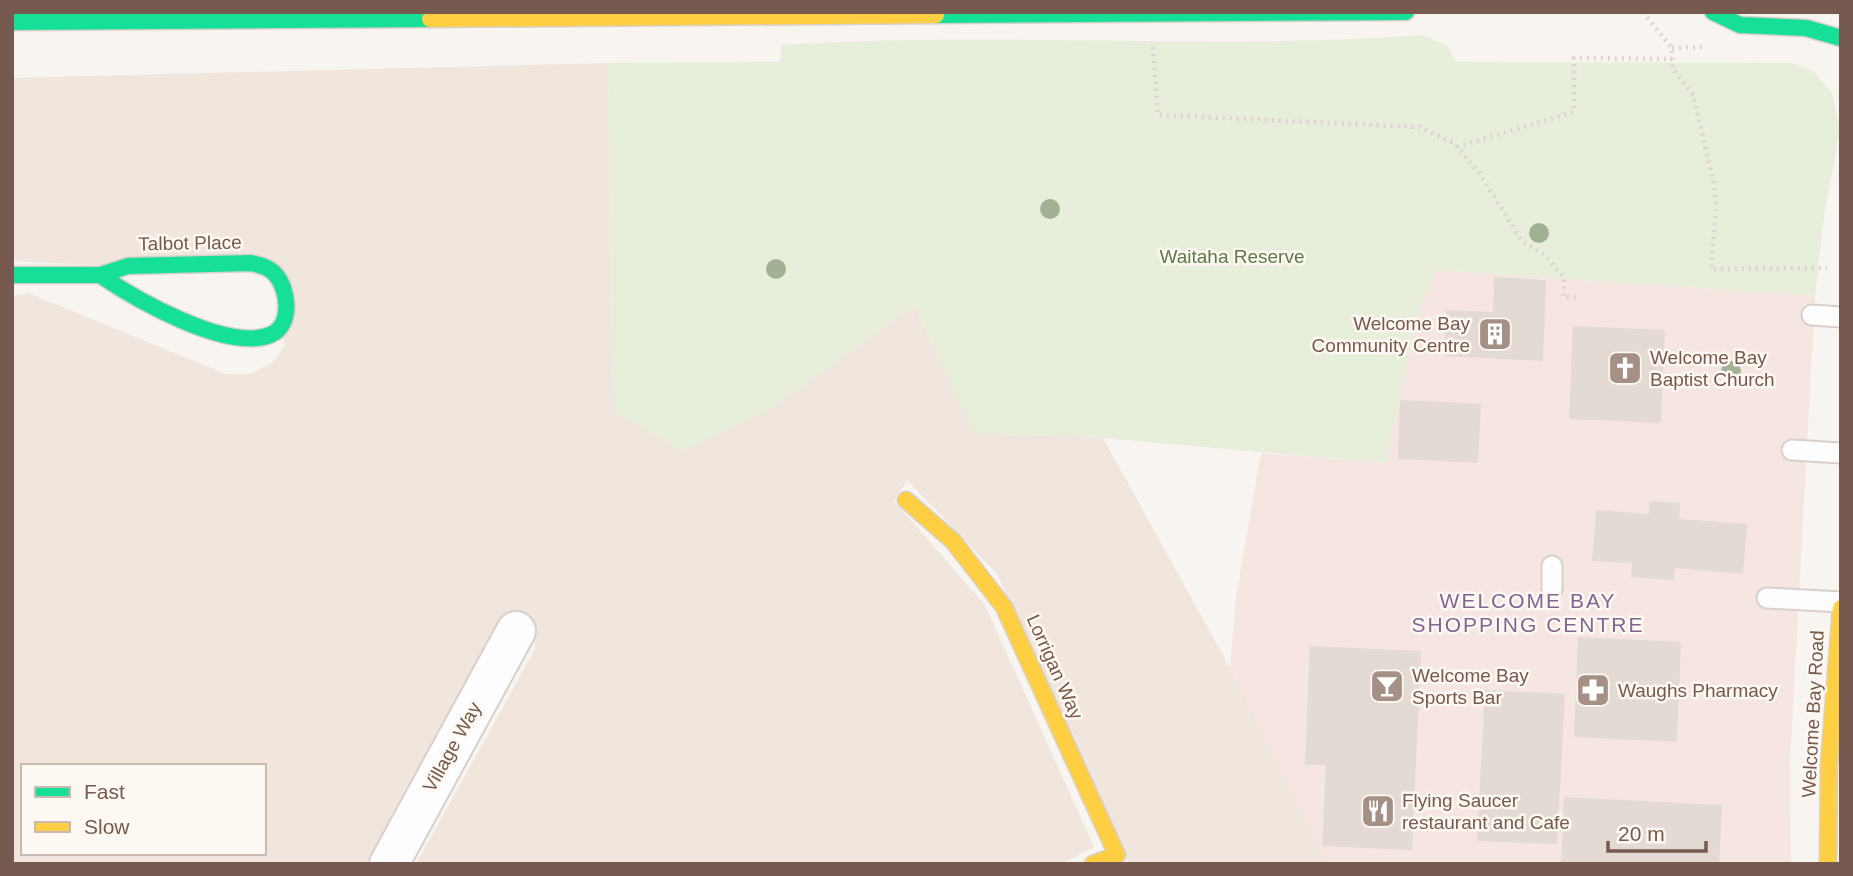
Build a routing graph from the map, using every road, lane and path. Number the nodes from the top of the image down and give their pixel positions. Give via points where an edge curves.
1 (1406, 12) edge
2 (1643, 12) edge
3 (1713, 12) edge
4 (892, 15) edge
5 (12, 23) edge
6 (1841, 38) edge
7 (1153, 46) dead end
8 (1672, 59) junction
9 (1457, 147) junction
10 (1841, 168) edge
11 (1840, 177) edge
12 (1827, 268) dead end
13 (12, 275) edge
14 (100, 275) junction
15 (1580, 297) dead end
16 (1812, 315) dead end
17 (1841, 317) edge
18 (1792, 450) dead end
19 (1841, 453) edge
20 (906, 500) dead end
21 (1552, 566) dead end
22 (1552, 589) dead end
23 (1767, 598) dead end
24 (1841, 602) edge
25 (1841, 608) edge
26 (516, 631) dead end
27 (1839, 659) edge
28 (389, 864) edge
29 (1093, 864) edge
30 (1828, 864) edge

1 - 4 street
2 - 8 path via 1672,48
3 - 6 street via 1740,25 1806,28
4 - 5 street
7 - 9 path via 1158,115 1419,127
8 - 9 path via 1574,58 1574,112
8 - 12 path via 1672,68 1693,95 1714,184 1710,269
9 - 15 path via 1480,174 1522,241 1545,255 1564,278 1563,297
10 - 11 path
13 - 14 street, Talbot Place
14 - 14 street, Talbot Place via 150,305 236,338 263,338 284,321 287,306 282,285 264,266 128,266
16 - 17 lane
18 - 19 lane
20 - 29 street, Lorrigan Way via 953,541 1004,607 1117,855
21 - 22 lane
23 - 24 lane
25 - 27 street, Welcome Bay Road
26 - 28 street, Village Way
27 - 30 street, Welcome Bay Road via 1829,765

